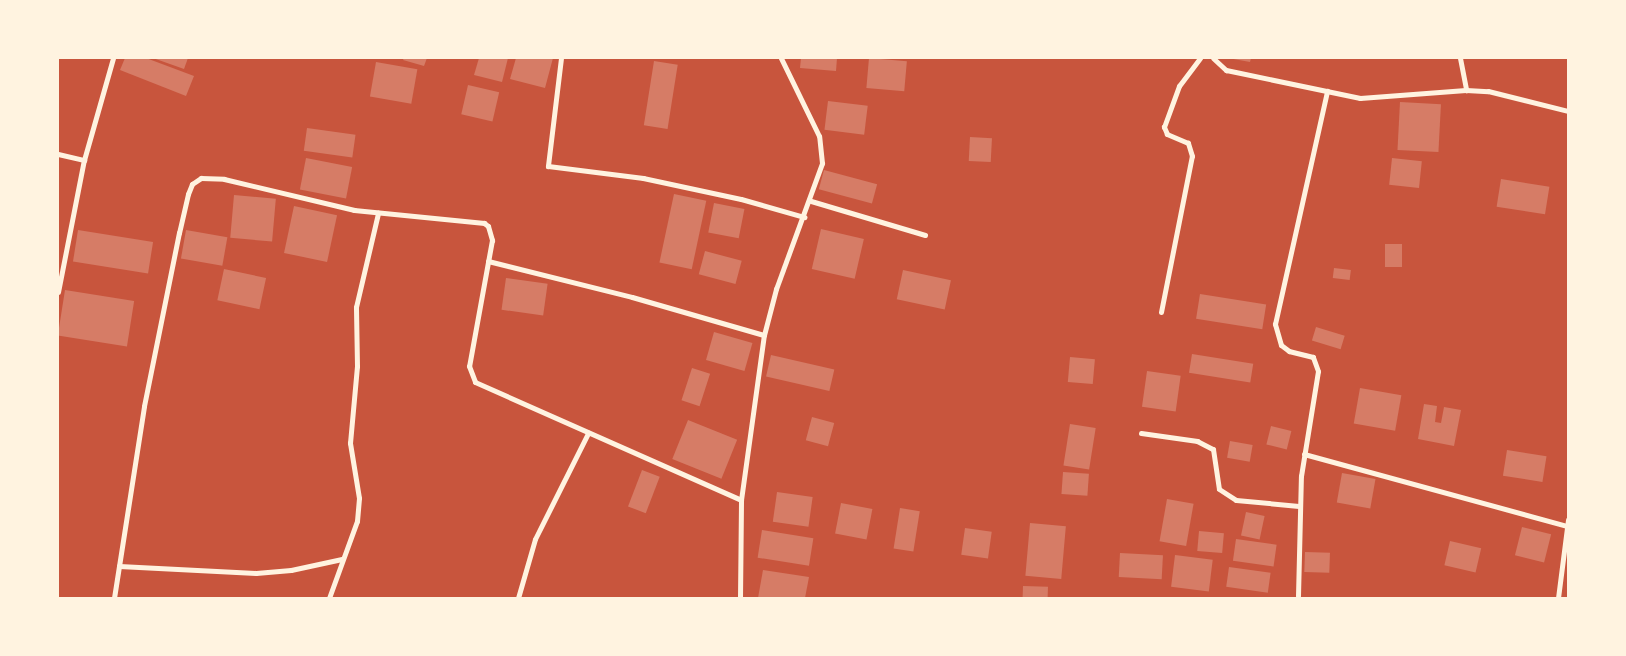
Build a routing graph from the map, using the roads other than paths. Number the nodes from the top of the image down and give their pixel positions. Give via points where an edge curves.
1 (113, 58) edge
2 (561, 58) edge
3 (781, 58) edge
4 (1200, 58) edge
5 (1213, 58) edge
6 (1460, 58) edge
7 (1466, 90) junction
8 (1326, 91) junction
9 (1568, 111) edge
10 (58, 154) edge
11 (84, 160) junction
12 (811, 201) junction
13 (378, 213) junction
14 (804, 217) junction
15 (925, 236) dead end
16 (488, 261) junction
17 (58, 292) edge
18 (1162, 312) dead end
19 (764, 335) junction
20 (588, 432) junction
21 (1141, 433) dead end
22 (1304, 454) junction
23 (741, 500) junction
24 (1299, 506) junction
25 (1568, 520) edge
26 (1568, 526) edge
27 (342, 559) junction
28 (119, 566) junction
29 (1298, 596) dead end
30 (114, 598) edge
31 (328, 598) edge
32 (518, 598) edge
33 (740, 598) edge
34 (1558, 598) edge

1 - 11 street
2 - 14 street via 548,166 643,178 741,199
3 - 12 street via 807,109 822,148 822,163
4 - 18 street via 1178,86 1164,126 1167,134 1188,143 1192,156
5 - 8 street via 1226,70
6 - 7 street
7 - 8 street via 1376,99
7 - 9 street via 1488,91
8 - 22 street via 1275,324 1275,336 1281,345 1313,356 1317,363
10 - 11 street
11 - 17 street
12 - 14 street
12 - 15 street
13 - 16 street via 484,223 492,235
13 - 27 street via 356,307 358,366 350,443 358,513 351,542
13 - 28 street via 216,178 200,178 192,184 144,406
14 - 19 street via 776,289
16 - 19 street via 605,289
16 - 20 street via 469,366 472,376 482,386
19 - 23 street
20 - 23 street
20 - 32 street via 544,517 524,571
21 - 24 street via 1197,441 1213,449 1219,489 1231,498
22 - 24 street
22 - 26 street
23 - 33 street
24 - 29 street
25 - 26 street
26 - 34 street
27 - 28 street via 290,570 256,573
27 - 31 street
28 - 30 street

